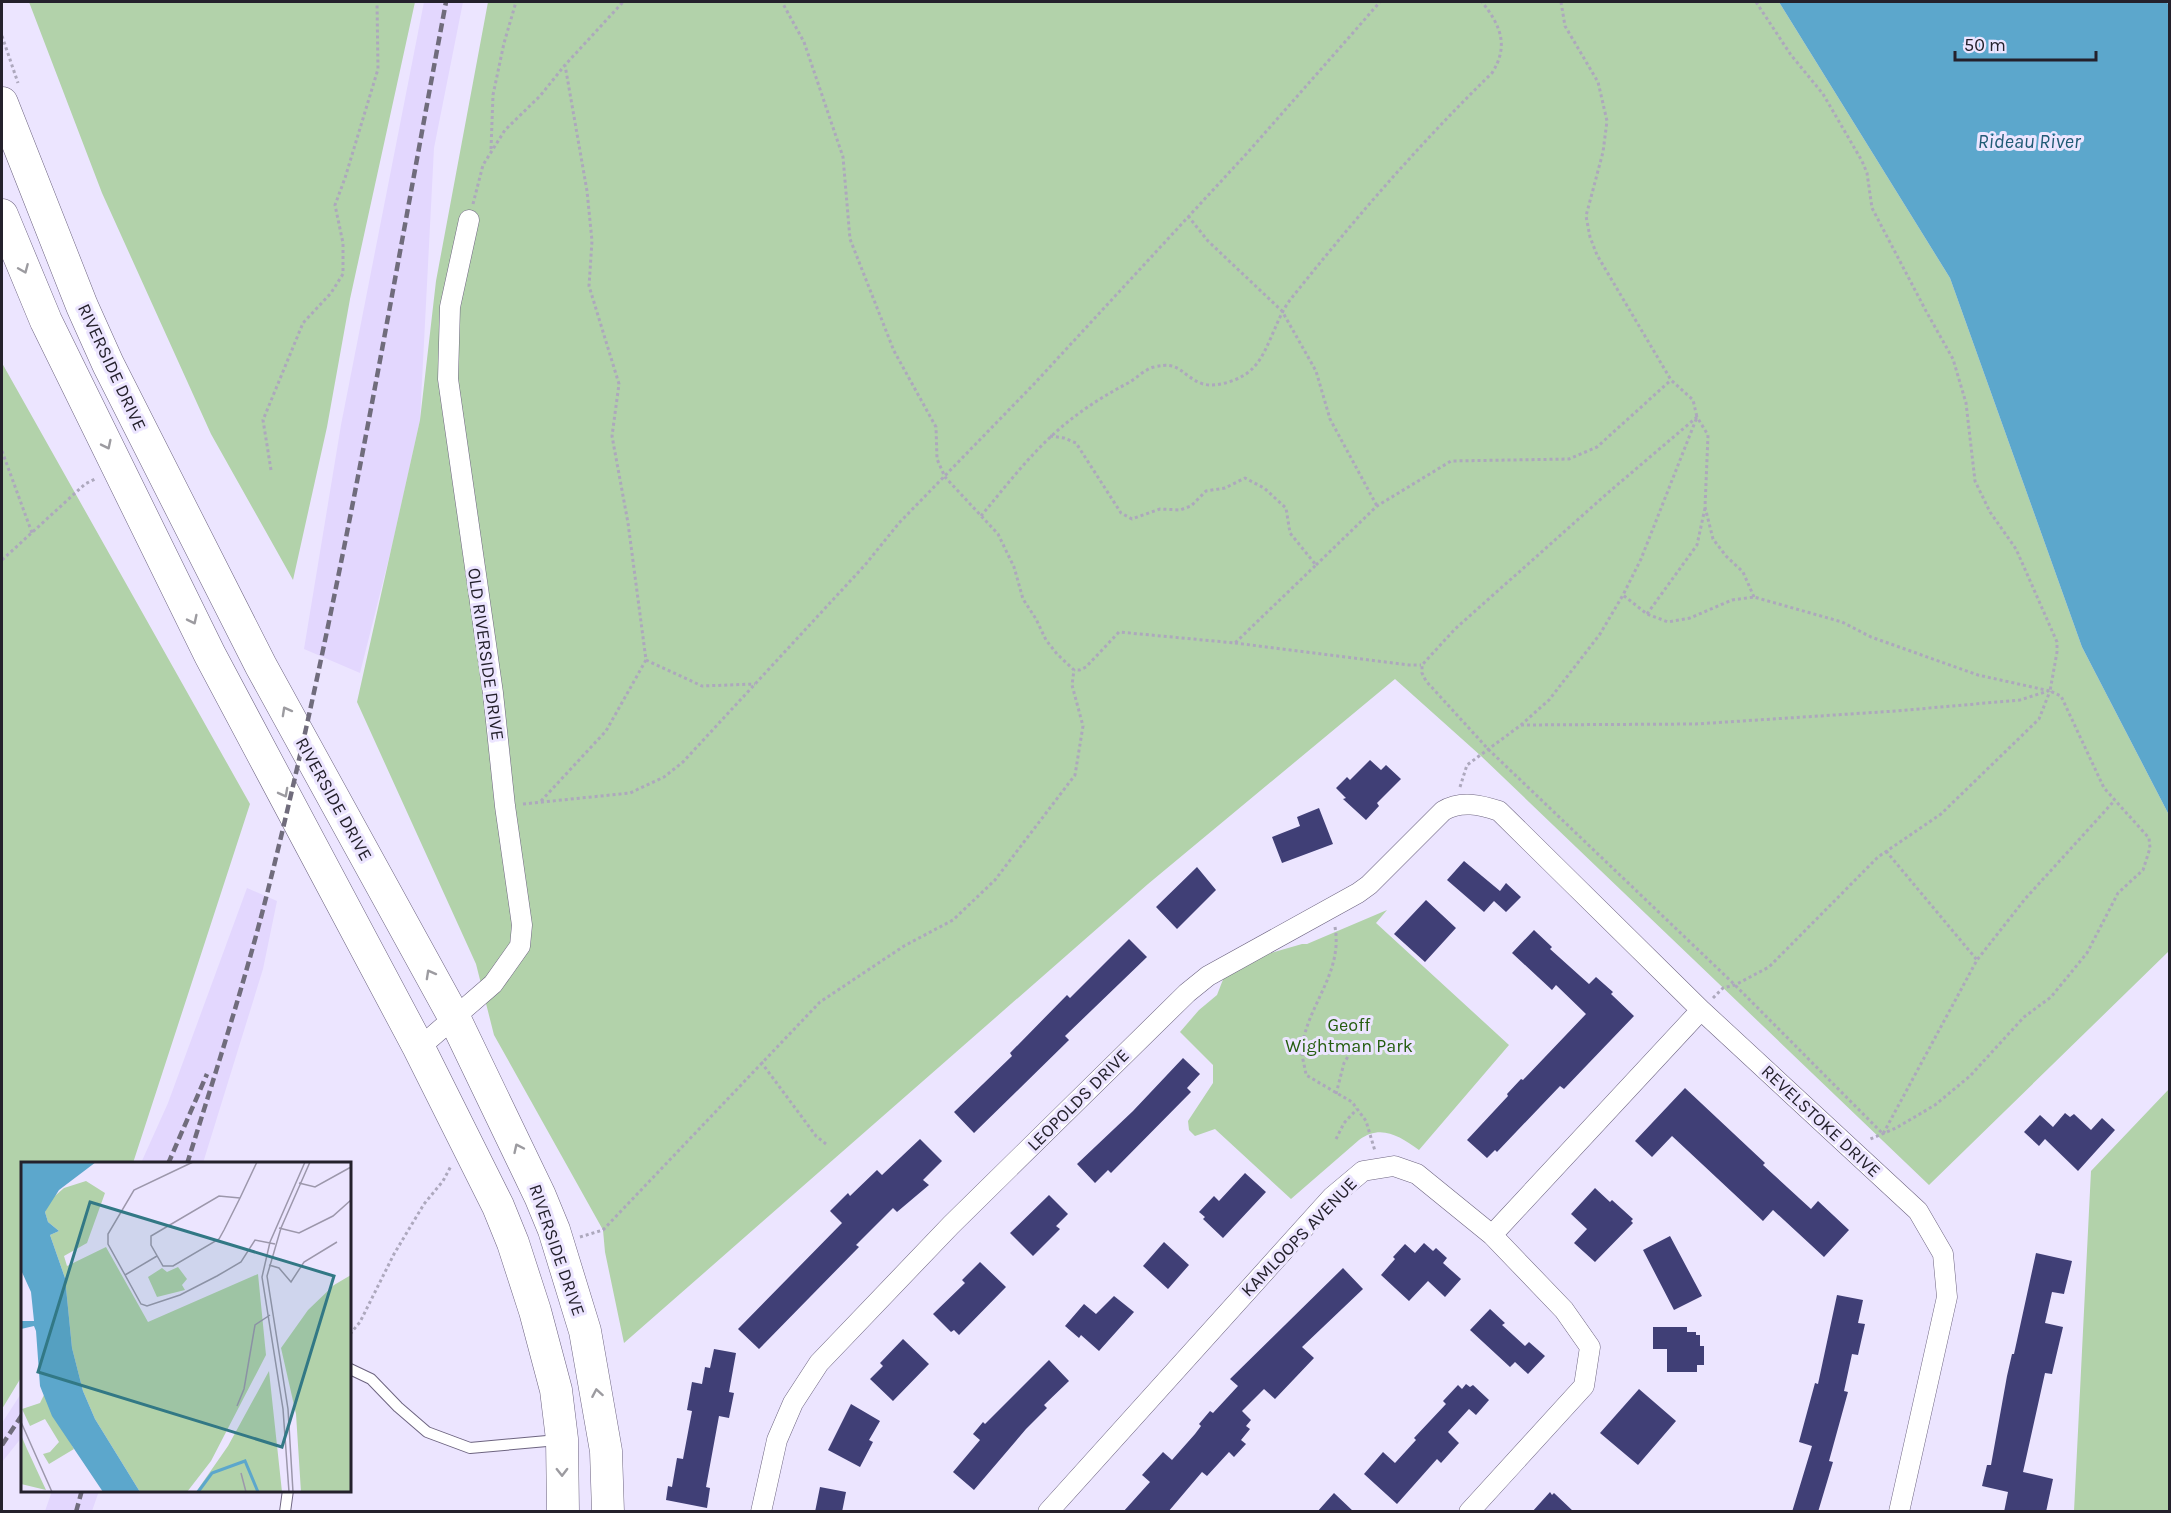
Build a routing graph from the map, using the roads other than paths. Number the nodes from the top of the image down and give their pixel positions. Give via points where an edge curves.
1 (2, 103) edge
2 (2, 215) edge
3 (468, 220) road end
4 (1457, 805) joint
5 (1701, 1010) junction
6 (454, 1017) junction
7 (419, 1048) junction
8 (1492, 1235) junction
9 (351, 1369) edge
10 (562, 1439) junction
11 (288, 1492) edge
12 (285, 1512) edge
13 (563, 1512) edge
14 (608, 1512) edge
15 (761, 1512) edge
16 (1048, 1512) edge
17 (1468, 1512) edge
18 (1899, 1512) edge

6 -> 1 main road, RIVERSIDE DRIVE via 261,666 108,364
2 -> 7 main road, RIVERSIDE DRIVE via 46,321 210,655
3 - 6 street, OLD RIVERSIDE DRIVE via 450,307 448,378 522,925 520,946 493,984
4 - 5 street, REVELSTOKE DRIVE via 1487,807 1501,813
4 - 15 street, LEOPOLDS DRIVE via 1443,811 1369,885 1208,976 1187,993 951,1224 819,1363 793,1403 777,1440
5 - 8 street
5 - 18 street, REVELSTOKE DRIVE via 1918,1211 1943,1254 1947,1297
6 - 7 street, OLD RIVERSIDE DRIVE
14 -> 6 main road, RIVERSIDE DRIVE via 606,1451 597,1392 585,1331 554,1230
7 - 10 main road, RIVERSIDE DRIVE via 513,1243 545,1346
8 - 16 street, KAMLOOPS AVENUE via 1417,1174 1394,1166 1363,1171 1332,1197
8 - 17 street, KAMLOOPS AVENUE via 1564,1310 1590,1347 1584,1386
9 - 10 lane via 371,1379 427,1432 470,1448
10 -> 13 main road, RIVERSIDE DRIVE
11 - 12 lane

